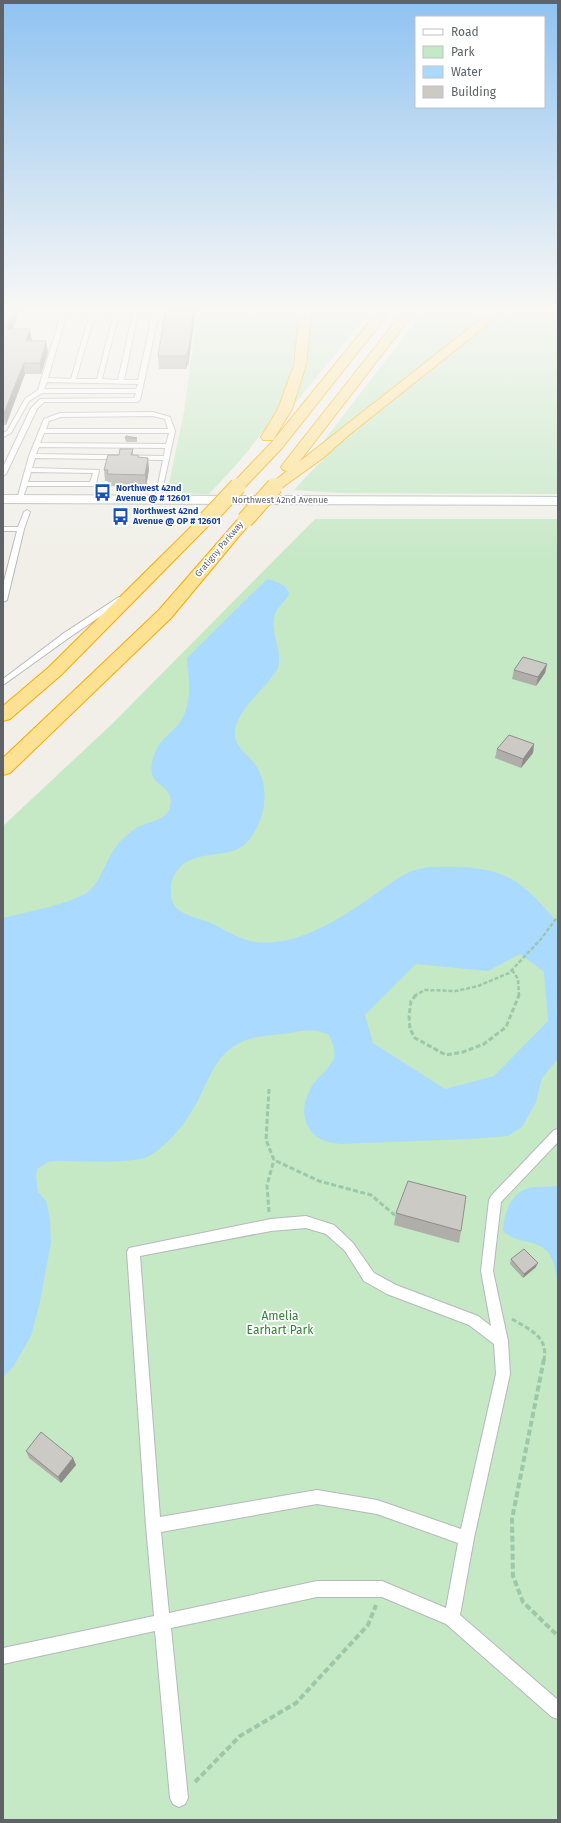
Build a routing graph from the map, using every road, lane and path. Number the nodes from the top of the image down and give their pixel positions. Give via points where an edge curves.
1 (38, 393) edge
2 (139, 393) edge
3 (291, 393) edge
4 (318, 393) edge
5 (347, 393) edge
6 (393, 393) edge
7 (83, 423) junction
8 (41, 431) junction
9 (172, 431) junction
10 (3, 435) edge
11 (36, 445) junction
12 (76, 445) junction
13 (168, 446) junction
14 (32, 456) junction
15 (167, 458) junction
16 (4, 467) edge
17 (28, 470) junction
18 (3, 474) edge
19 (24, 484) junction
20 (238, 486) junction
21 (275, 486) junction
22 (3, 499) edge
23 (158, 500) junction
24 (558, 501) edge
25 (16, 509) edge
26 (558, 514) edge
27 (3, 529) edge
28 (21, 529) junction
29 (143, 584) junction
30 (3, 600) edge
31 (3, 683) edge
32 (3, 715) edge
33 (3, 769) edge
34 (557, 917) edge
35 (512, 970) junction
36 (269, 1089) dead end
37 (558, 1134) edge
38 (274, 1160) junction
39 (397, 1217) edge
40 (271, 1225) junction
41 (510, 1318) dead end
42 (501, 1341) junction
43 (153, 1526) junction
44 (466, 1538) junction
45 (382, 1589) junction
46 (452, 1618) junction
47 (163, 1622) junction
48 (558, 1636) edge
49 (3, 1656) edge
50 (558, 1711) edge
51 (179, 1798) joint

1 - 10 lane via 27,400 9,432
2 - 16 lane via 137,400 42,400 34,408
3 - 20 highway via 285,409
4 - 20 highway via 276,445
5 - 21 highway, Gratigny Parkway
6 - 21 highway via 318,455
7 - 8 lane
7 - 8 lane via 60,415 46,420
7 - 9 lane
7 - 9 lane via 153,414 168,418
7 - 12 lane
8 - 11 lane
9 - 13 lane
11 - 12 lane
11 - 14 lane
12 - 13 lane
13 - 15 lane
14 - 15 lane
14 - 17 lane
15 - 23 lane
16 - 18 lane
17 - 19 lane
17 - 19 lane via 97,471 93,484
19 - 25 lane
20 - 29 highway, bridge
21 - 33 highway, Gratigny Parkway, bridge via 165,614
22 - 25 main road, Northwest 42nd Avenue
23 - 24 main road, Northwest 42nd Avenue
23 - 25 main road, Northwest 42nd Avenue
25 - 26 main road, Northwest 42nd Avenue
25 - 28 lane
27 - 28 lane
28 - 30 lane
29 - 31 lane
29 - 32 highway via 56,671
34 - 35 path
35 - 35 path via 518,979 519,987 514,1009 506,1027 484,1044 446,1055 415,1038 410,1029 409,1016 414,996 425,990 456,991 478,986
36 - 38 path via 266,1140
37 - 42 lane via 494,1200 487,1271
38 - 39 path via 319,1181 371,1195
38 - 40 path via 267,1184 267,1205
40 - 42 lane via 306,1222 330,1229 349,1247 369,1277 392,1290 473,1320
40 - 43 lane via 133,1252
41 - 48 path via 537,1333 544,1343 545,1356 512,1519 513,1576 523,1602
42 - 44 lane via 503,1374
43 - 44 lane via 317,1497 377,1507
43 - 47 lane
44 - 46 lane
45 - 46 lane
45 - 47 lane via 316,1589
45 - 51 path via 368,1625 296,1703 240,1736
46 - 50 lane
47 - 49 lane
47 - 51 lane

